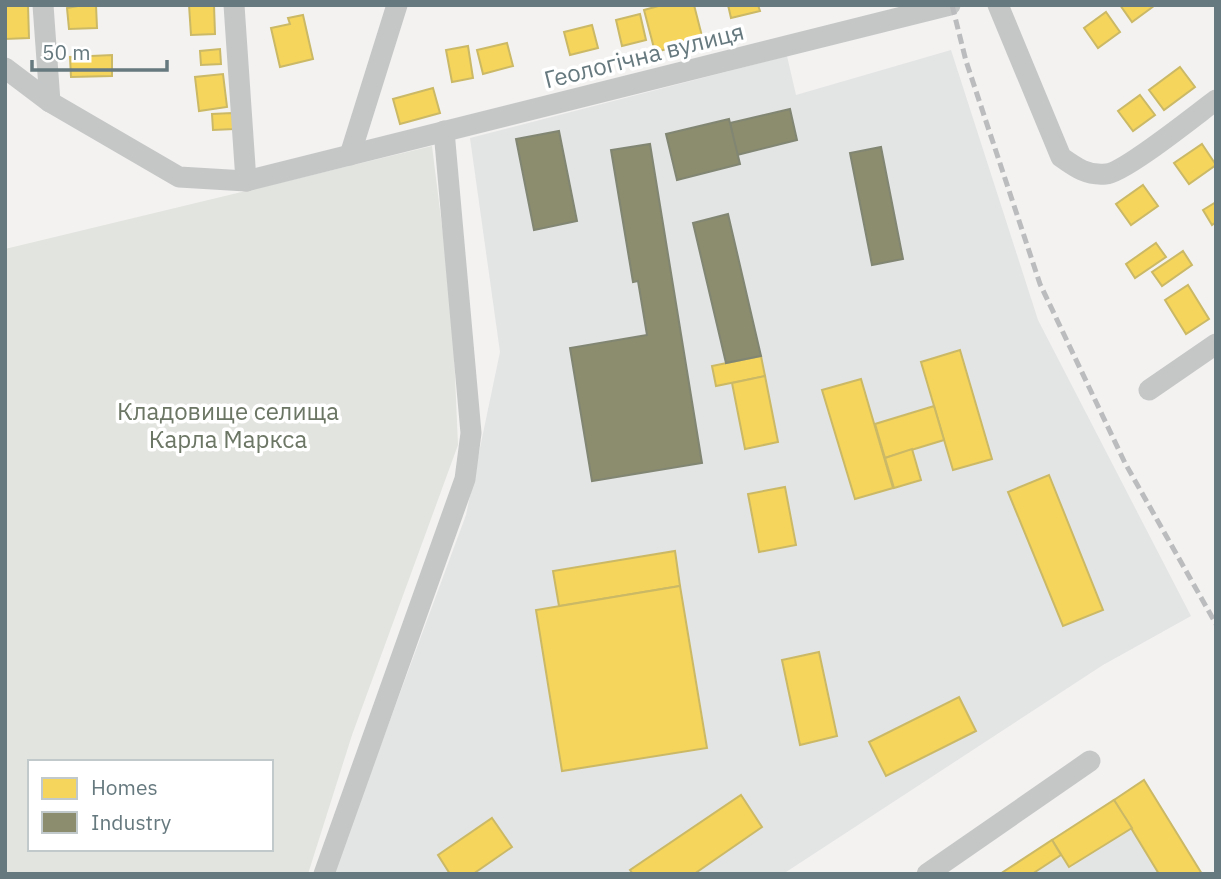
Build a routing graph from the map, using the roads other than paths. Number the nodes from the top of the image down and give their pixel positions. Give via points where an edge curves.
1 (43, 5) edge
2 (233, 5) edge
3 (397, 5) edge
4 (950, 5) edge
5 (998, 5) edge
6 (913, 10) edge
7 (5, 68) edge
8 (1216, 100) edge
9 (50, 102) junction
10 (444, 131) junction
11 (350, 155) junction
12 (246, 181) junction
13 (1216, 344) edge
14 (1149, 390) dead end
15 (1090, 761) dead end
16 (324, 874) edge
17 (927, 874) edge

1 - 9 street
2 - 12 street
3 - 11 street
4 - 6 street, Геологічна вулиця
5 - 8 street via 1061,156 1079,171 1108,174 1135,160
6 - 10 street, Геологічна вулиця
7 - 9 street, Геологічна вулиця
9 - 12 street, Геологічна вулиця via 179,177
10 - 11 street, Геологічна вулиця
10 - 16 street via 471,432 465,479
11 - 12 street, Геологічна вулиця
13 - 14 street
15 - 17 street

